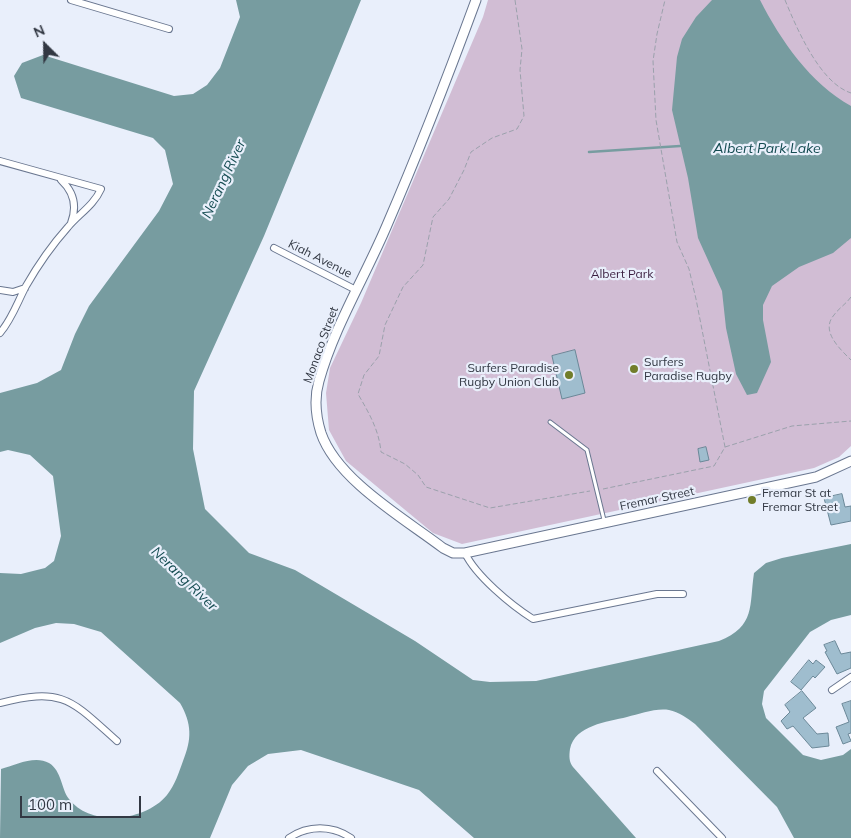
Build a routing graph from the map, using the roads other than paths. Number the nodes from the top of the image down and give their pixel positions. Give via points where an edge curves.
1 (72, 0) edge
2 (476, 0) edge
3 (78, 1) edge
4 (169, 29) dead end
5 (0, 163) edge
6 (56, 178) junction
7 (70, 224) junction
8 (274, 248) dead end
9 (26, 286) junction
10 (0, 290) edge
11 (356, 290) junction
12 (0, 333) edge
13 (550, 422) dead end
14 (851, 461) edge
15 (605, 523) junction
16 (465, 553) junction
17 (683, 594) dead end
18 (851, 677) edge
19 (832, 690) dead end
20 (0, 703) edge
21 (118, 741) dead end
22 (656, 771) dead end
23 (289, 838) edge
24 (351, 838) edge
25 (722, 838) edge

1 - 3 street
2 - 11 street, Monaco Street via 388,225
3 - 4 street
5 - 6 street
6 - 7 street via 67,186 73,198 74,212
6 - 7 street via 101,190
7 - 9 street
8 - 11 street, Kiah Avenue
9 - 10 street via 13,292
9 - 12 street via 13,316
11 - 16 street, Monaco Street via 318,382 315,398 317,417 326,445 342,470 366,490 443,548 453,553
13 - 15 lane via 587,450
14 - 15 street, Fremar Street via 816,477
15 - 16 street, Fremar Street
16 - 17 street via 470,563 498,591 533,619 657,594
18 - 19 street
20 - 21 street via 42,695 65,699
22 - 25 street
23 - 24 street via 321,828 344,833

